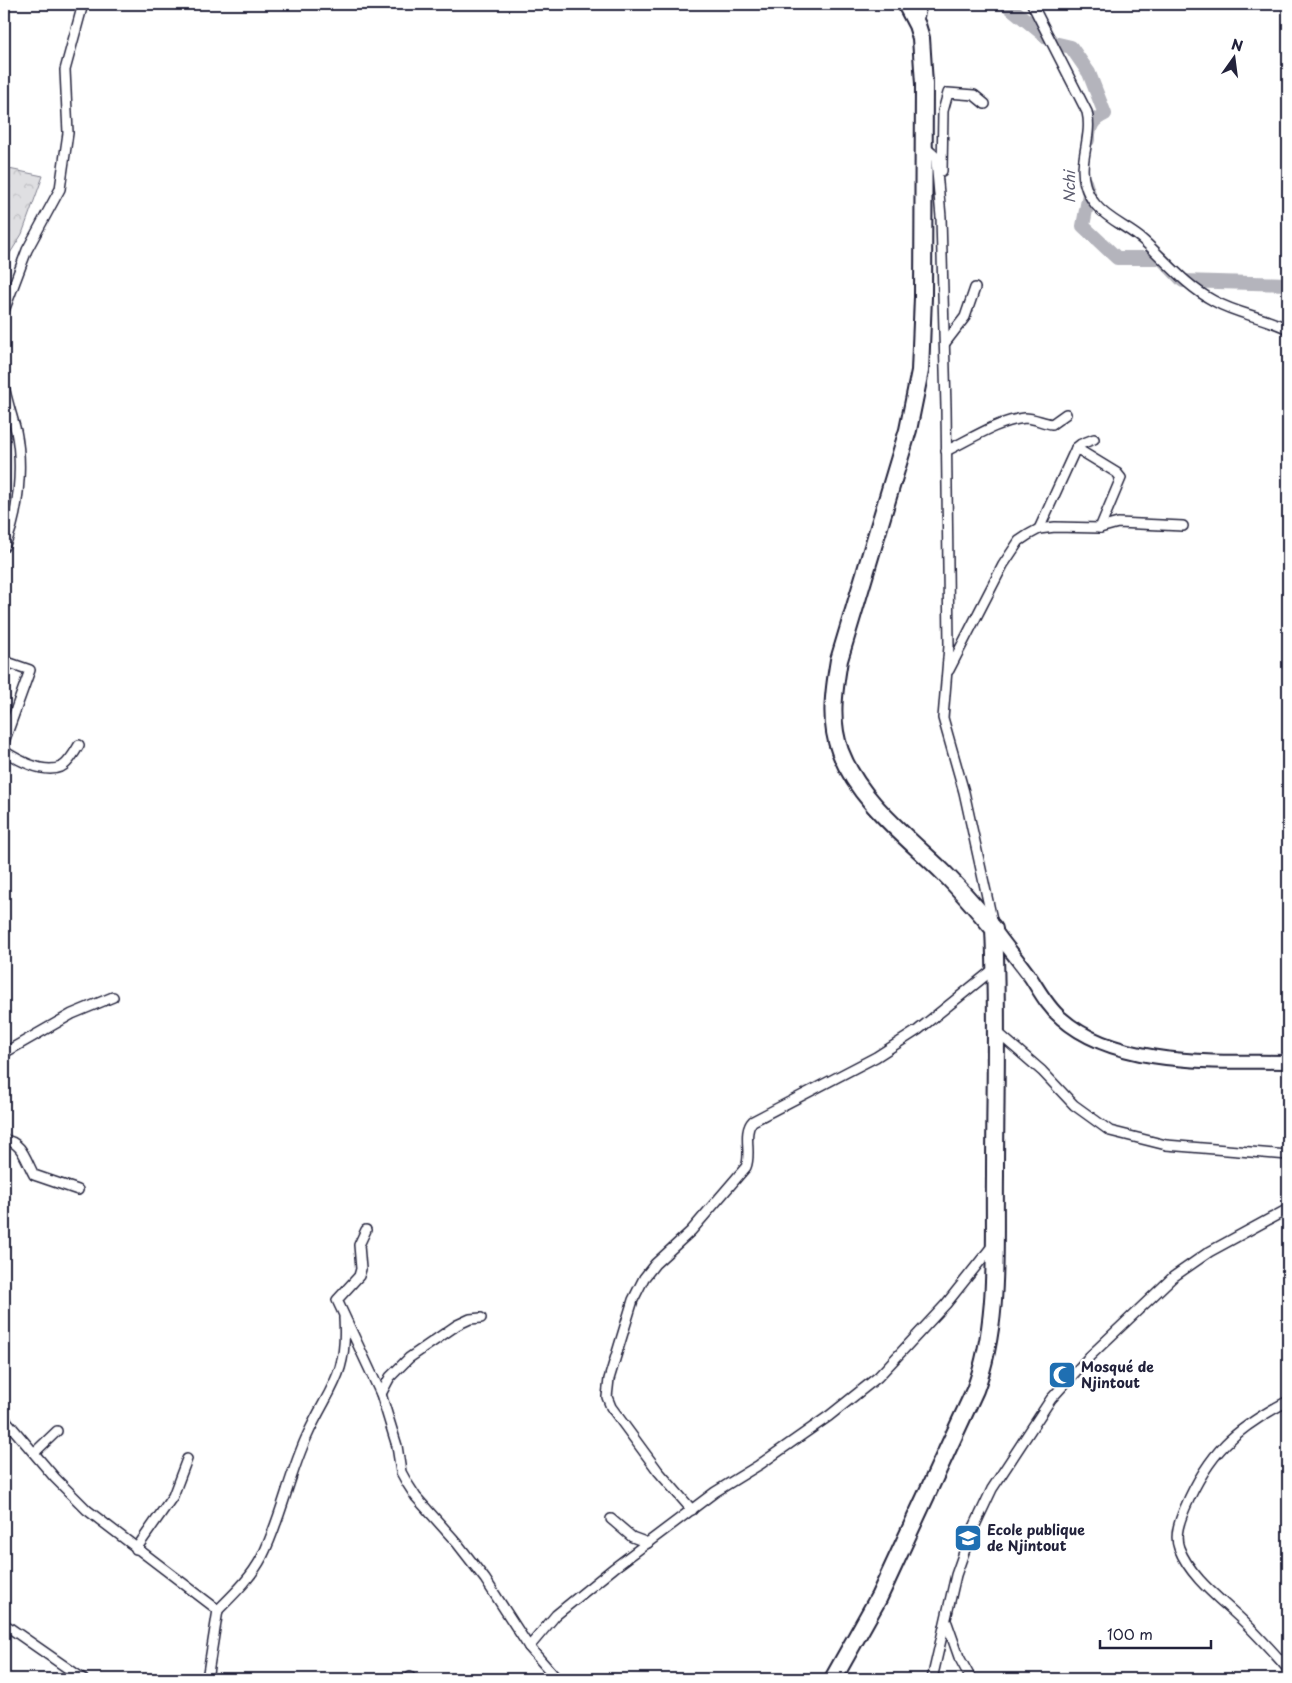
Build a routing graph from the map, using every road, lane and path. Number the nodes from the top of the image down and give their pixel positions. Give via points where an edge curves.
1 (82, 4) edge
2 (906, 4) edge
3 (922, 4) edge
4 (1032, 4) edge
5 (917, 25) junction
6 (986, 104) dead end
7 (924, 146) junction
8 (940, 186) junction
9 (975, 288) dead end
10 (4, 311) edge
11 (1288, 330) edge
12 (945, 343) junction
13 (4, 386) edge
14 (1066, 414) dead end
15 (1094, 439) dead end
16 (1076, 448) junction
17 (946, 451) junction
18 (1183, 526) dead end
19 (1039, 528) junction
20 (1100, 528) junction
21 (4, 547) edge
22 (4, 661) edge
23 (948, 672) junction
24 (4, 742) edge
25 (80, 745) dead end
26 (4, 751) edge
27 (994, 929) junction
28 (996, 967) junction
29 (113, 997) dead end
30 (996, 1032) junction
31 (4, 1053) edge
32 (1288, 1062) edge
33 (4, 1140) edge
34 (1288, 1155) edge
35 (78, 1190) dead end
36 (1288, 1208) edge
37 (366, 1230) dead end
38 (994, 1245) junction
39 (344, 1316) junction
40 (481, 1318) dead end
41 (381, 1394) junction
42 (1288, 1401) edge
43 (4, 1418) edge
44 (57, 1431) dead end
45 (34, 1453) junction
46 (187, 1459) dead end
47 (692, 1510) junction
48 (611, 1519) dead end
49 (648, 1543) junction
50 (136, 1549) junction
51 (218, 1610) junction
52 (946, 1622) junction
53 (4, 1624) edge
54 (529, 1647) junction
55 (1288, 1669) edge
56 (83, 1679) edge
57 (207, 1679) edge
58 (556, 1679) edge
59 (833, 1679) edge
60 (932, 1679) edge
61 (971, 1679) edge

1 - 10 street via 65,70 68,132 62,184 27,250
2 - 5 highway
3 - 5 street
4 - 11 street via 1087,112 1089,125 1084,182 1096,206 1144,241 1199,292 1234,310 1263,317
5 - 7 highway via 924,84
6 - 8 street via 974,95 948,93 943,111
7 - 8 street via 934,155
7 - 27 highway via 923,297 918,385 908,430 839,660 834,722 840,750 865,793 959,888
8 - 12 street
9 - 12 street via 965,317
12 - 17 street
13 - 21 street via 18,455 14,518
14 - 17 street via 1052,424 1031,418 1005,423
15 - 16 street
16 - 19 street
16 - 20 street via 1121,478
17 - 23 street
18 - 20 street via 1118,523
19 - 20 street
19 - 23 street via 1019,541 1012,551
22 - 24 street via 30,670
23 - 27 street via 943,693 945,730 964,792
25 - 26 street via 63,766 55,768 29,765
27 - 28 highway
27 - 32 main road via 1059,1016 1102,1043 1139,1055 1167,1058
28 - 30 highway
28 - 47 street via 918,1030 876,1057 753,1121 748,1128 746,1167 644,1278 633,1300 608,1379 607,1397 639,1446
29 - 31 street via 72,1014
30 - 34 street via 1042,1071 1074,1105 1110,1131 1166,1145
30 - 38 highway
33 - 35 street via 15,1142 34,1175
36 - 52 street via 1209,1252 1173,1277 1057,1392 1014,1455 978,1517 956,1576
37 - 39 street via 359,1244 359,1276 336,1300
38 - 47 street via 946,1304 878,1377 820,1422
38 - 59 highway via 989,1340 975,1390 879,1596
39 - 41 street
39 - 51 street via 346,1342 340,1371 307,1435 262,1557
40 - 41 street via 458,1325 409,1358 390,1377
41 - 54 street via 397,1446 401,1472 407,1483 485,1579
42 - 55 street via 1225,1442 1200,1475 1179,1525 1178,1539 1179,1548 1196,1574
43 - 45 street
44 - 45 street
45 - 50 street via 87,1510
46 - 50 street via 173,1496
47 - 49 street
48 - 49 street via 632,1536
49 - 54 street via 556,1616
50 - 51 street
51 - 57 street
52 - 60 street
52 - 61 street
53 - 56 street
54 - 58 street

